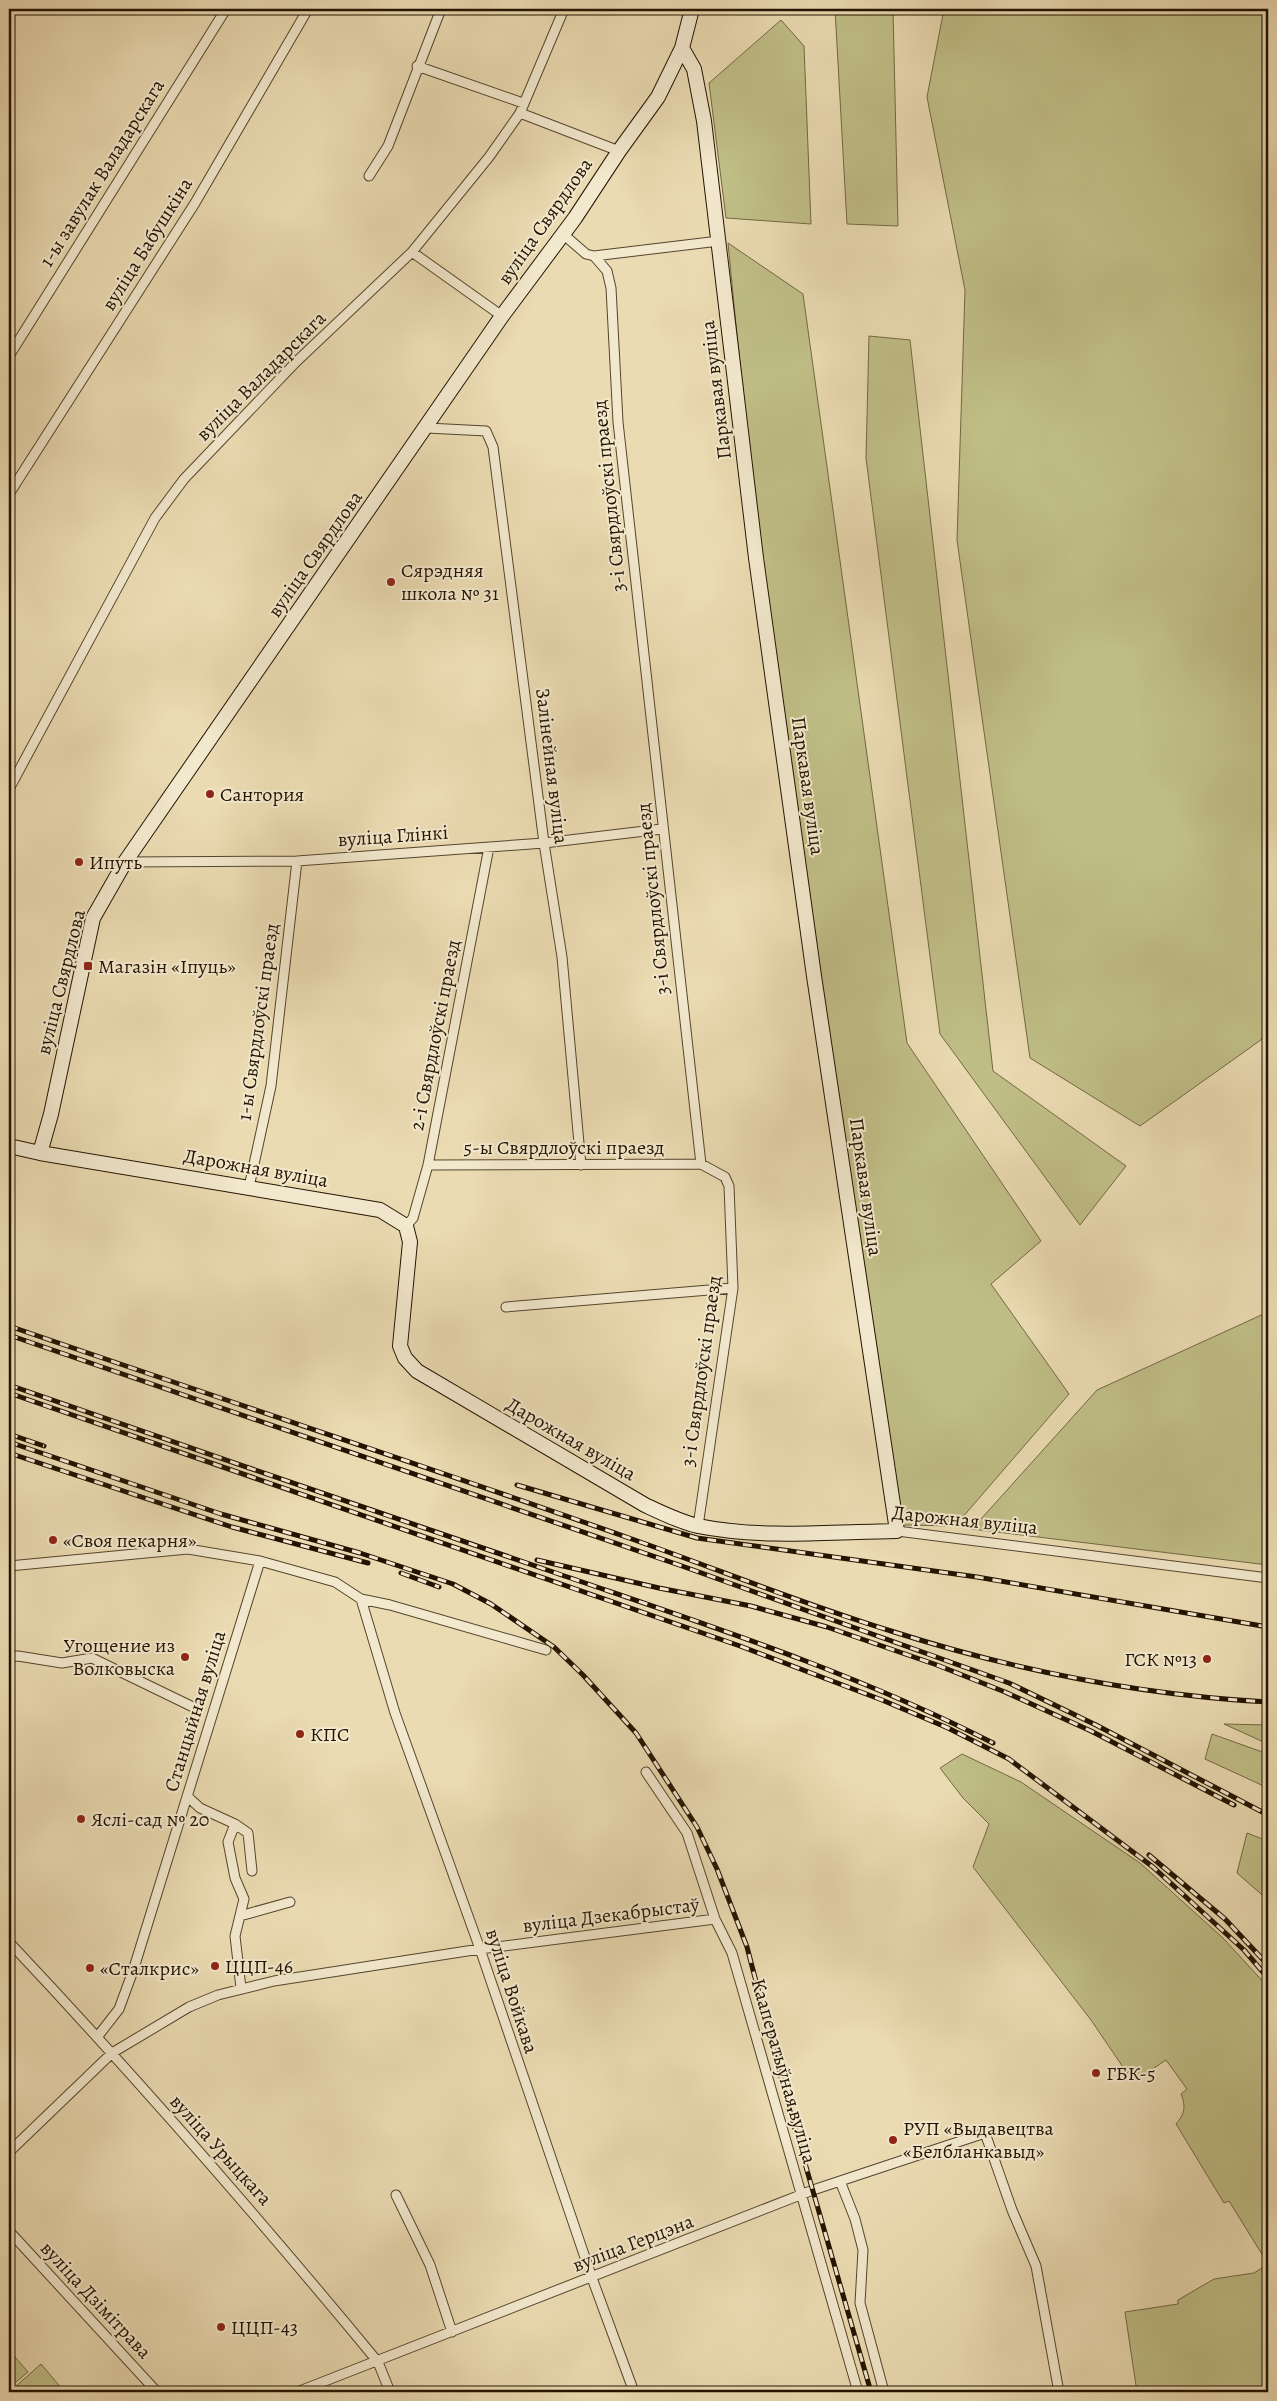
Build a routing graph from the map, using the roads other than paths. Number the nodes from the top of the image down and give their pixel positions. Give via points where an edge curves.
1 (226, 9) edge
2 (308, 9) edge
3 (441, 9) edge
4 (564, 9) edge
5 (692, 9) edge
6 (682, 48) junction
7 (417, 66) junction
8 (523, 103) junction
9 (520, 113) junction
10 (619, 151) junction
11 (369, 176) dead end
12 (563, 234) junction
13 (719, 241) junction
14 (412, 252) junction
15 (594, 256) junction
16 (502, 316) junction
17 (9, 356) edge
18 (427, 428) junction
19 (9, 494) edge
20 (9, 789) edge
21 (662, 829) junction
22 (544, 843) junction
23 (490, 847) junction
24 (297, 860) junction
25 (125, 862) junction
26 (9, 1146) edge
27 (40, 1153) junction
28 (701, 1164) junction
29 (428, 1165) junction
30 (581, 1165) junction
31 (249, 1187) junction
32 (406, 1226) junction
33 (733, 1288) junction
34 (506, 1307) dead end
35 (698, 1526) junction
36 (897, 1531) junction
37 (260, 1561) junction
38 (9, 1566) edge
39 (1268, 1578) edge
40 (361, 1599) junction
41 (546, 1650) dead end
42 (9, 1657) edge
43 (193, 1707) dead end
44 (646, 1772) dead end
45 (187, 1796) junction
46 (235, 1824) junction
47 (252, 1871) dead end
48 (290, 1902) dead end
49 (240, 1916) junction
50 (715, 1919) junction
51 (9, 1942) edge
52 (480, 1949) junction
53 (241, 1988) junction
54 (98, 2036) junction
55 (112, 2053) junction
56 (9, 2152) edge
57 (840, 2181) junction
58 (396, 2195) dead end
59 (802, 2195) junction
60 (9, 2231) edge
61 (592, 2278) junction
62 (452, 2332) junction
63 (378, 2362) junction
64 (157, 2392) edge
65 (297, 2392) edge
66 (390, 2392) edge
67 (634, 2392) edge
68 (858, 2392) edge
69 (884, 2392) edge
70 (1058, 2392) edge

1 - 17 street, 1-ы завулак Валадарскага
2 - 19 street, вуліца Бабушкіна via 195,203
3 - 7 street
4 - 8 street, вуліца Валадарскага
5 - 6 street, вуліца Свярдлова
6 - 10 street, вуліца Свярдлова via 658,97
6 - 13 street, Паркавая вуліца via 694,69
7 - 8 street
7 - 11 street via 388,146
8 - 9 street, вуліца Валадарскага
9 - 10 street
9 - 14 street, вуліца Валадарскага via 489,157
10 - 12 street, вуліца Свярдлова
12 - 15 street via 586,254
12 - 16 street, вуліца Свярдлова
13 - 15 street
13 - 36 street, Паркавая вуліца via 756,558 811,957
14 - 16 street
14 - 20 street, вуліца Валадарскага via 296,362 184,480 161,510
15 - 21 street, 3-і Свярдлоўскі праезд via 607,271 611,288 618,422
16 - 18 street, вуліца Свярдлова
18 - 22 street, Залінейная вуліца via 486,431 491,438
18 - 25 street, вуліца Свярдлова
21 - 22 street, вуліца Глінкі
21 - 28 street, 3-і Свярдлоўскі праезд
22 - 23 street, вуліца Глінкі
22 - 30 street, Залінейная вуліца via 562,957
23 - 24 street, вуліца Глінкі
23 - 29 street, 2-і Свярдлоўскі праезд
24 - 25 street, вуліца Глінкі
24 - 31 street, 1-ы Свярдлоўскі праезд via 271,1086
25 - 27 street, вуліца Свярдлова via 93,918
26 - 27 street, Дарожная вуліца
27 - 31 street, Дарожная вуліца
28 - 30 street, 5-ы Свярдлоўскі праезд
28 - 33 street, 3-і Свярдлоўскі праезд via 725,1178 729,1186
29 - 30 street, 5-ы Свярдлоўскі праезд
29 - 32 street, 2-і Свярдлоўскі праезд via 414,1218
31 - 32 street, Дарожная вуліца via 380,1210
32 - 35 street, Дарожная вуліца via 410,1242 400,1346 405,1358 417,1371 645,1505
33 - 34 street
33 - 35 street, 3-і Свярдлоўскі праезд
35 - 36 street, Дарожная вуліца via 748,1533
36 - 39 street, Дарожная вуліца
37 - 38 street via 188,1549
37 - 40 street via 335,1582
37 - 45 street, Станцыйная вуліца
40 - 41 street
40 - 52 street, вуліца Войкава via 395,1713
42 - 43 street via 62,1663 92,1658
44 - 50 street, Кааператыўная вуліца via 687,1833
45 - 46 street via 200,1808
45 - 54 street, Станцыйная вуліца via 119,2009
46 - 47 street via 248,1832
46 - 49 street via 228,1842 235,1878 244,1898
48 - 49 street
49 - 53 street via 236,1936
50 - 52 street, вуліца Дзекабрыстаў
50 - 59 street, Кааператыўная вуліца via 732,1953
51 - 54 street, вуліца Урыцкага
52 - 53 street, вуліца Дзекабрыстаў
52 - 61 street, вуліца Войкава
53 - 55 street, вуліца Дзекабрыстаў via 189,2007
54 - 55 street, вуліца Урыцкага
55 - 56 street, вуліца Дзекабрыстаў
55 - 63 street, вуліца Урыцкага via 244,2201
57 - 59 street, вуліца Герцэна
57 - 69 street via 863,2250 860,2303
57 - 70 street, вуліца Герцэна via 985,2133 1036,2266
58 - 62 street via 430,2265
59 - 61 street, вуліца Герцэна
59 - 68 street, Кааператыўная вуліца
60 - 64 street, вуліца Дзімітрава
61 - 62 street, вуліца Герцэна
61 - 67 street, вуліца Войкава
62 - 63 street, вуліца Герцэна
63 - 65 street, вуліца Герцэна
63 - 66 street, вуліца Урыцкага

